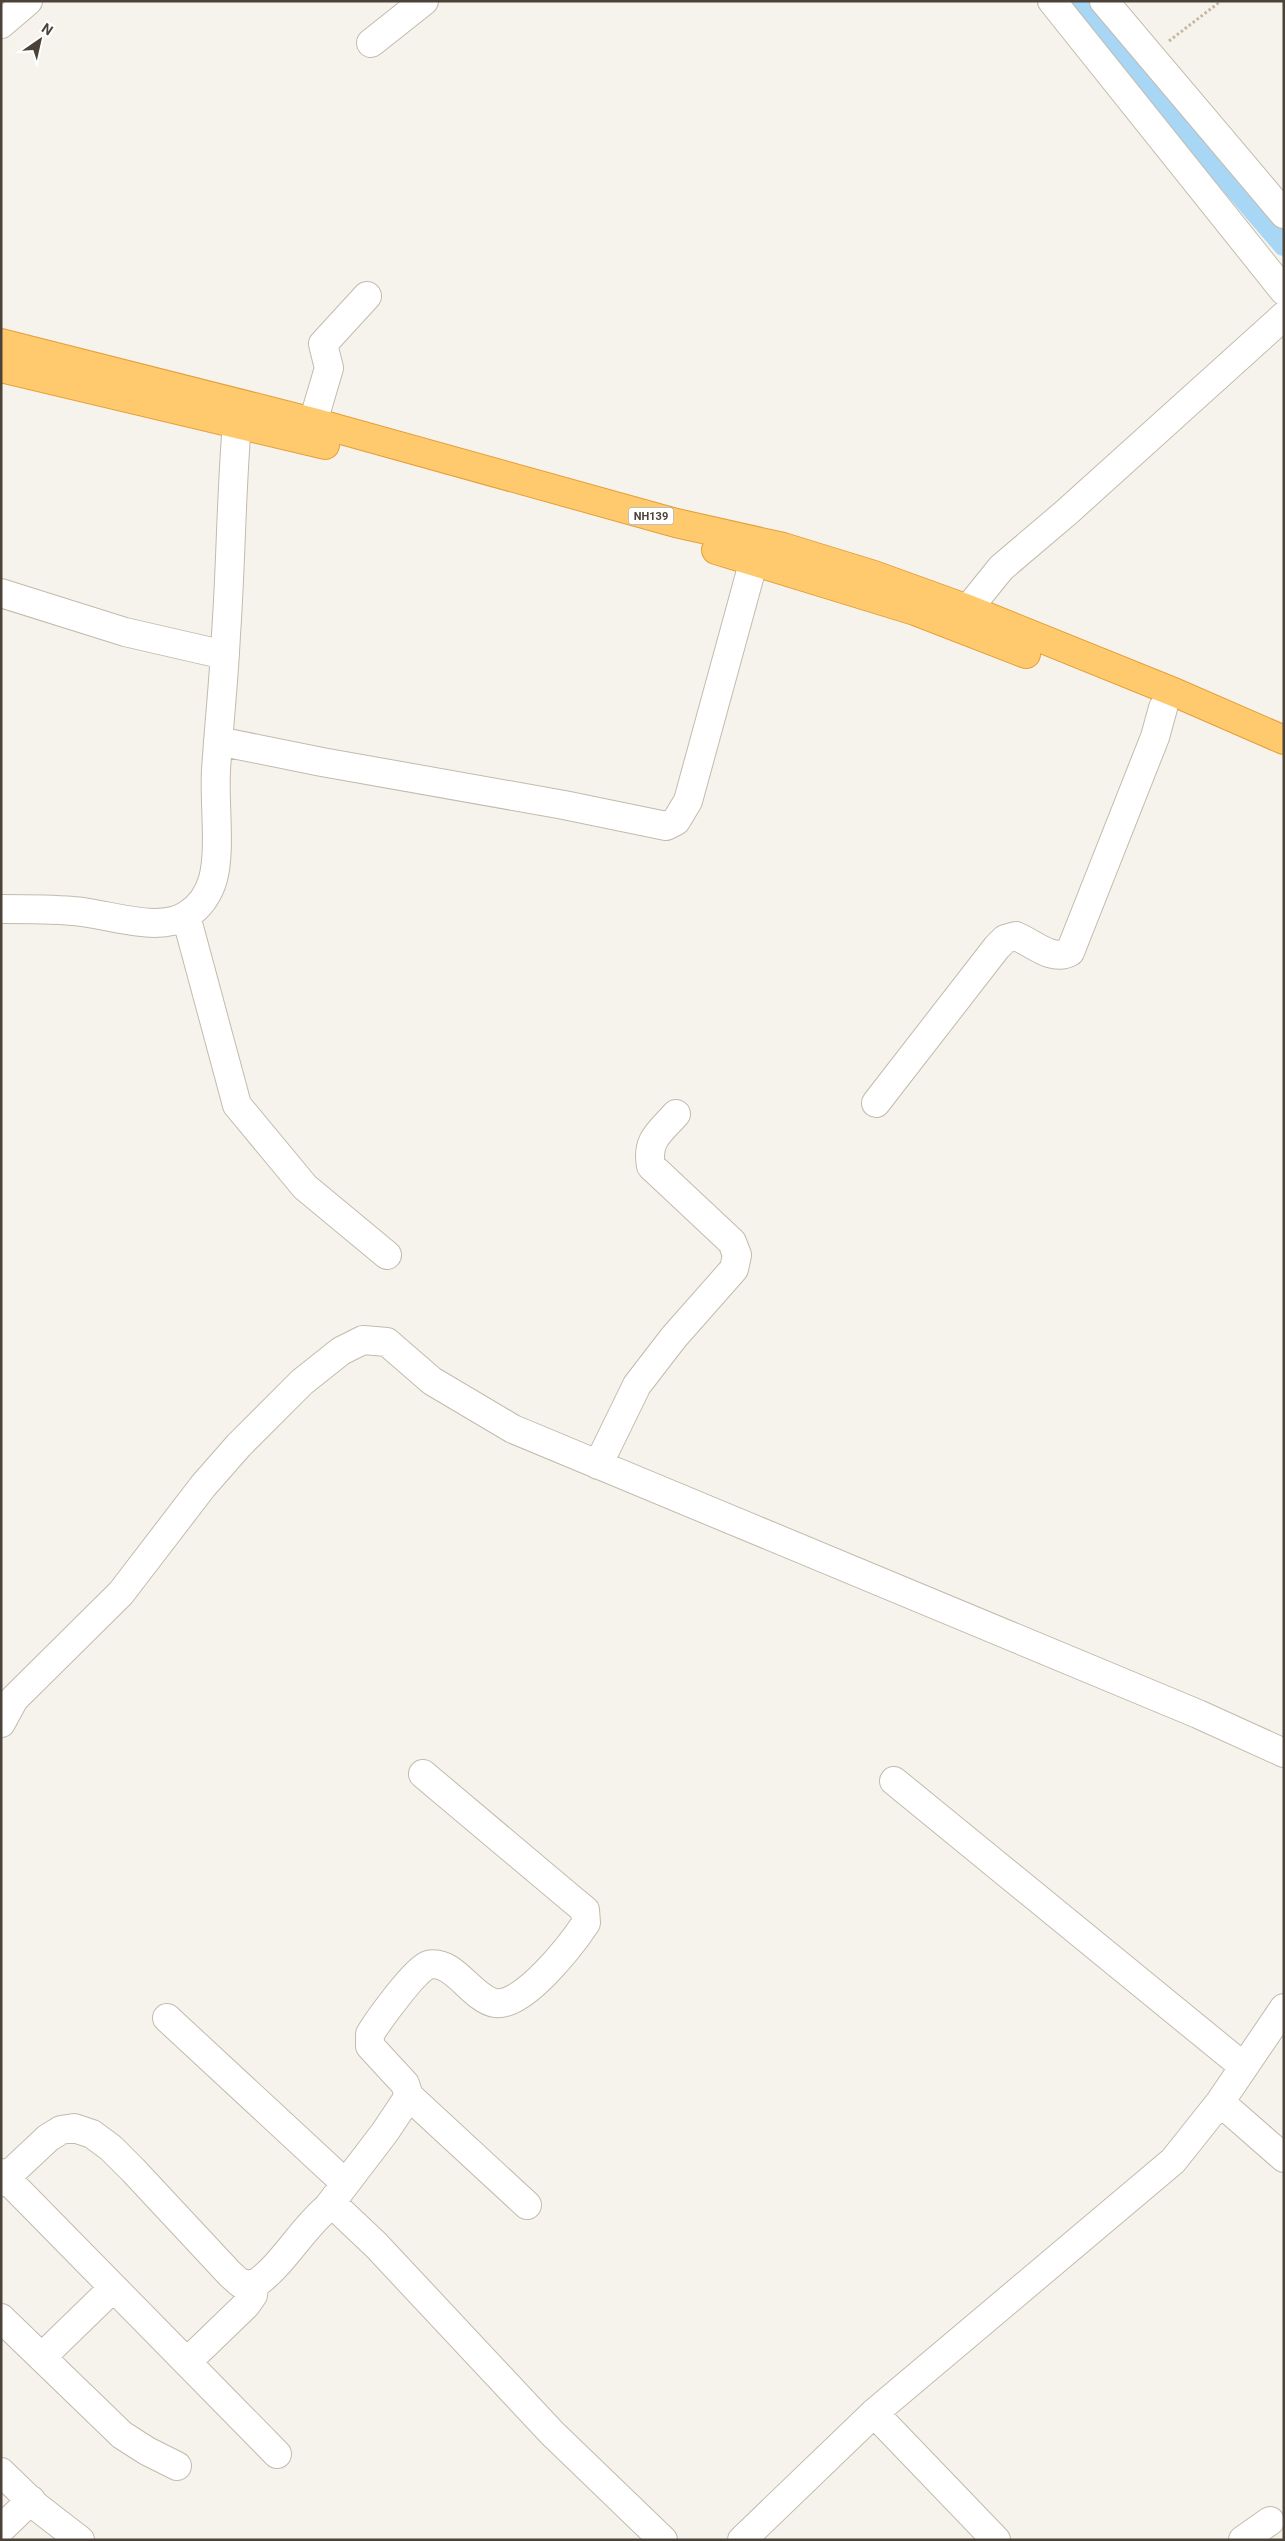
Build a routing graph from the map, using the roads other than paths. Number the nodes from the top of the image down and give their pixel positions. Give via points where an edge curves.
1 (28, 1) edge
2 (424, 1) edge
3 (1052, 1) edge
4 (1104, 1) edge
5 (1, 24) edge
6 (371, 43) dead end
7 (1284, 214) edge
8 (1284, 291) edge
9 (367, 296) dead end
10 (1284, 316) edge
11 (1, 343) edge
12 (1, 368) edge
13 (313, 422) junction
14 (237, 423) junction
15 (754, 560) junction
16 (1, 593) edge
17 (968, 610) junction
18 (225, 655) junction
19 (1163, 708) junction
20 (1284, 740) edge
21 (218, 741) junction
22 (1284, 761) edge
23 (1, 909) edge
24 (186, 916) junction
25 (876, 1103) dead end
26 (676, 1114) dead end
27 (387, 1255) dead end
28 (598, 1464) junction
29 (1, 1723) edge
30 (1284, 1753) edge
31 (423, 1774) dead end
32 (894, 1781) dead end
33 (1284, 2008) edge
34 (167, 2018) dead end
35 (1244, 2067) junction
36 (409, 2096) junction
37 (1220, 2102) junction
38 (1284, 2158) edge
39 (3, 2178) edge
40 (345, 2184) junction
41 (527, 2205) dead end
42 (327, 2208) junction
43 (254, 2285) junction
44 (114, 2288) junction
45 (1, 2318) edge
46 (42, 2357) junction
47 (187, 2362) junction
48 (874, 2413) junction
49 (277, 2454) dead end
50 (178, 2466) dead end
51 (1, 2472) edge
52 (31, 2500) junction
53 (1270, 2521) dead end
54 (1, 2529) edge
55 (80, 2540) edge
56 (663, 2540) edge
57 (742, 2540) edge
58 (996, 2540) edge
59 (1243, 2540) edge

1 - 5 street
2 - 6 street
3 - 8 street
4 - 7 street
9 - 13 street via 323,344 329,368
10 - 17 street via 1001,568
11 - 13 highway, NH139
12 - 14 highway, NH139
13 - 17 highway, NH139 via 676,523 783,547 874,575
14 - 15 highway, NH139
14 - 18 street
15 - 19 highway, NH139 via 915,611
15 - 21 street via 688,801 676,821 666,826 564,804
16 - 18 street via 125,632
17 - 20 highway, NH139
18 - 21 street
19 - 22 highway, NH139
19 - 25 street via 1155,738 1070,952 1062,956 1053,955 1016,936 1005,939
21 - 24 street via 214,792 216,864 206,894
23 - 24 street via 75,911 150,923 170,922
24 - 27 street via 237,1105 305,1187
26 - 28 street via 652,1141 648,1153 651,1166 732,1242 737,1255 734,1268 674,1337 637,1386
28 - 29 street via 513,1429 490,1416 432,1381 387,1342 363,1340 340,1351 302,1382 239,1445 203,1486 121,1593 14,1699
28 - 30 street via 1198,1714
31 - 36 street via 585,1910 586,1923 528,1990 513,2000 496,2003 480,1996 454,1972 437,1964 426,1965 416,1974 370,2034 370,2046 405,2084
32 - 35 street
33 - 35 street
34 - 40 street
35 - 37 street
36 - 40 street
36 - 41 street
37 - 38 street
37 - 48 street via 1173,2161
39 - 43 street via 61,2130 74,2128 92,2134 127,2164 230,2274 240,2283
39 - 44 street
40 - 42 street
42 - 43 street via 266,2277
42 - 56 street via 339,2210 376,2245 552,2433
43 - 47 street via 253,2295 246,2304
44 - 46 street
44 - 47 street
45 - 46 street
46 - 50 street via 122,2435
47 - 49 street
48 - 57 street
48 - 58 street
51 - 52 street
52 - 54 street
52 - 55 street
53 - 59 street

